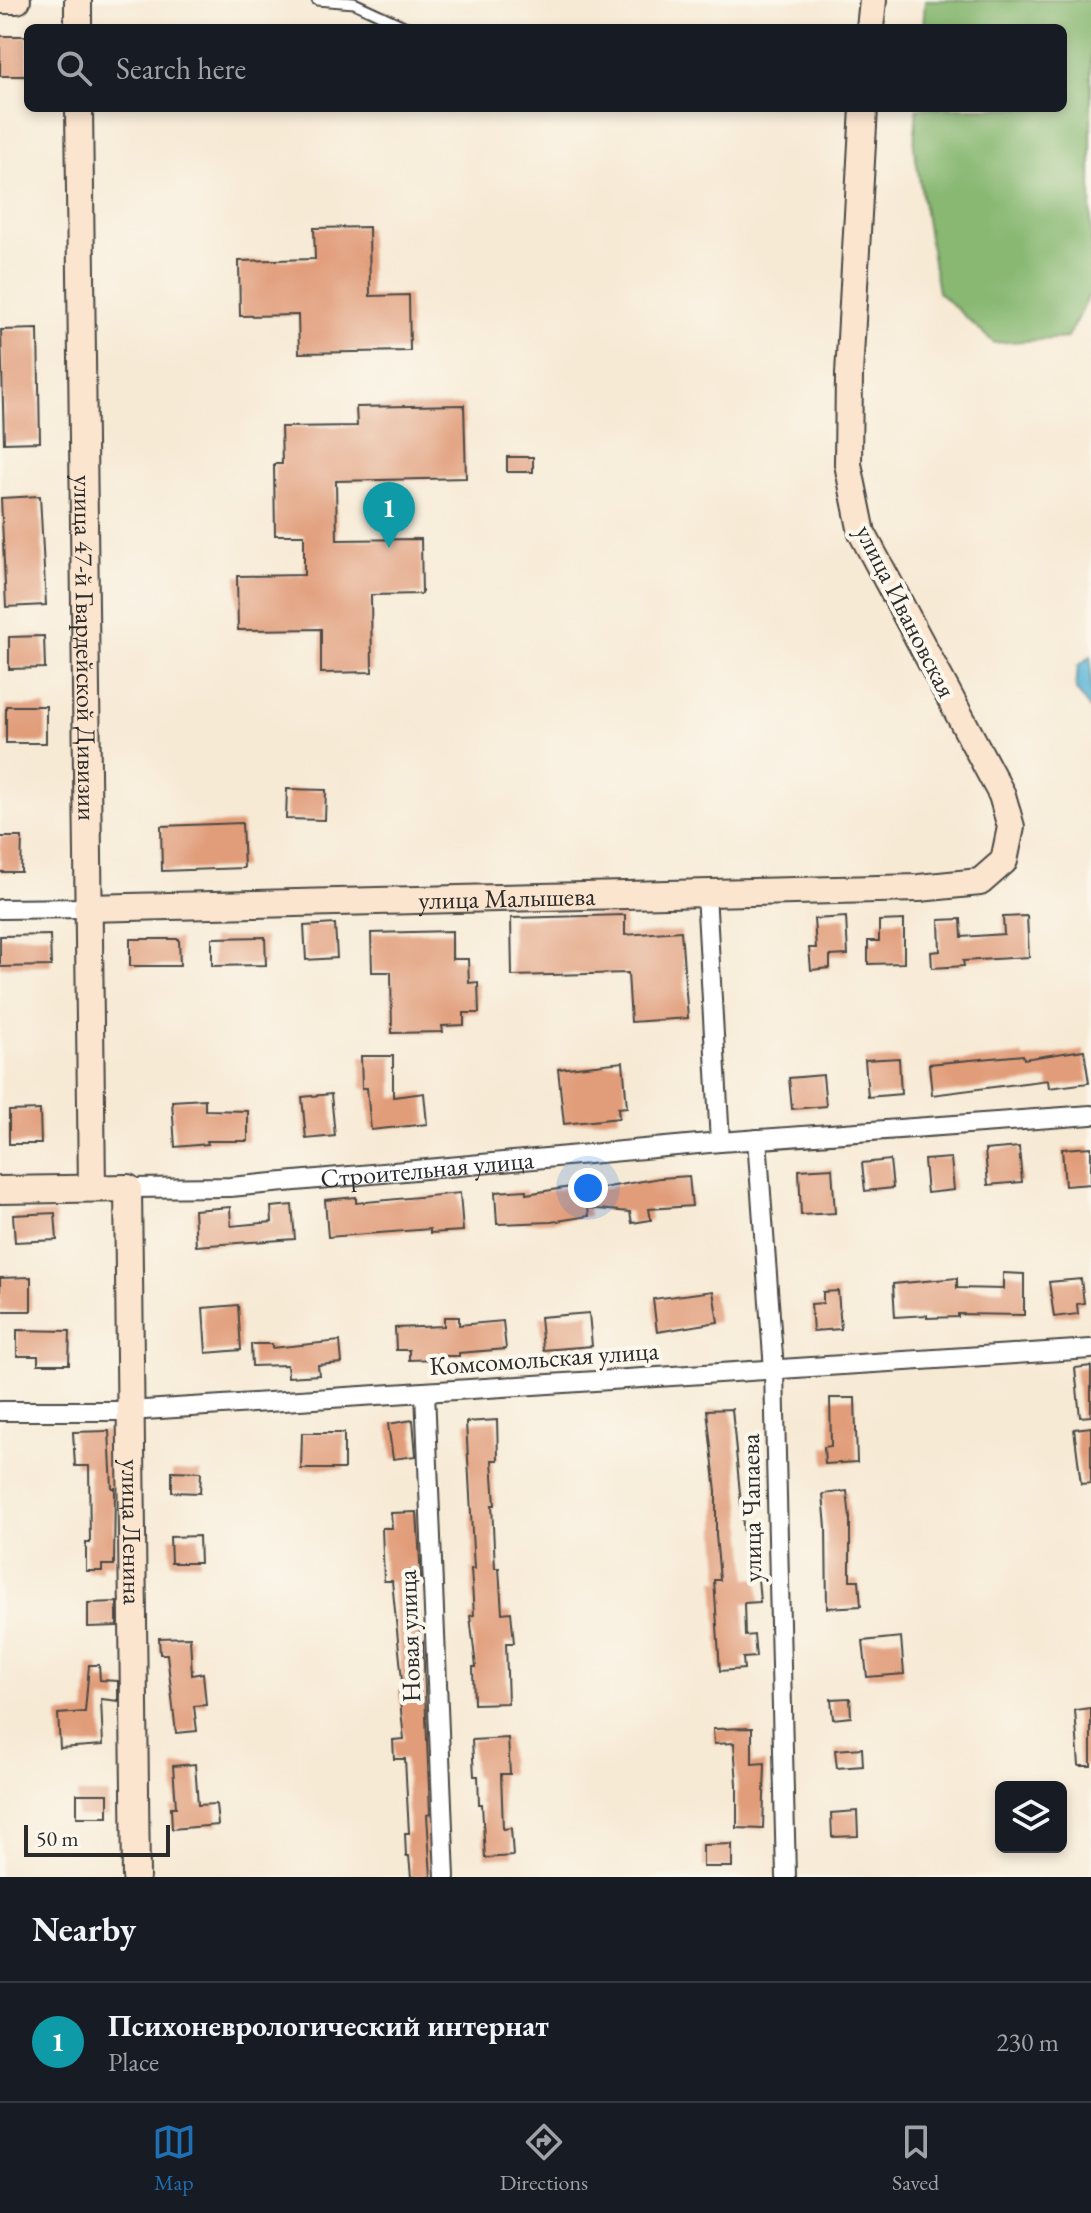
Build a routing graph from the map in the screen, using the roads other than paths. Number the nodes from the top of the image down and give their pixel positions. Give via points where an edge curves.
1 (0, 0) edge
2 (17, 0) edge
3 (78, 0) edge
4 (317, 0) edge
5 (873, 0) edge
6 (369, 5) edge
7 (78, 24) edge
8 (401, 24) edge
9 (870, 24) edge
10 (79, 112) edge
11 (864, 112) edge
12 (1004, 861) joint
13 (706, 893) junction
14 (87, 908) junction
15 (0, 909) edge
16 (1091, 1115) edge
17 (757, 1139) junction
18 (720, 1142) junction
19 (92, 1188) junction
20 (128, 1188) junction
21 (0, 1190) edge
22 (1091, 1349) edge
23 (774, 1370) junction
24 (425, 1392) junction
25 (0, 1411) edge
26 (129, 1411) junction
27 (136, 1877) edge
28 (445, 1877) edge
29 (786, 1877) edge

1 - 2 street
3 - 7 street
4 - 6 lane
5 - 9 street
6 - 8 lane
10 - 14 street, улица 47-й Гвардейской Дивизии
11 - 12 street, улица Ивановская via 848,464 862,533 1002,795 1011,827
12 - 13 street, улица Малышева via 980,882
13 - 14 street, улица Малышева
13 - 18 street
14 - 15 street, улица Малышева
14 - 19 street, улица 47-й Гвардейской Дивизии
16 - 17 street, Строительная улица
17 - 18 street, Строительная улица
17 - 23 street, улица Чапаева
18 - 20 street, Строительная улица via 230,1187
19 - 20 street, Строительная улица
19 - 21 street, Строительная улица
20 - 26 street, улица Ленина
22 - 23 street, Комсомольская улица
23 - 24 street, Комсомольская улица
23 - 29 street, улица Чапаева
24 - 26 street, Комсомольская улица
24 - 28 street, Новая улица
25 - 26 street, Комсомольская улица
26 - 27 street, улица Ленина

